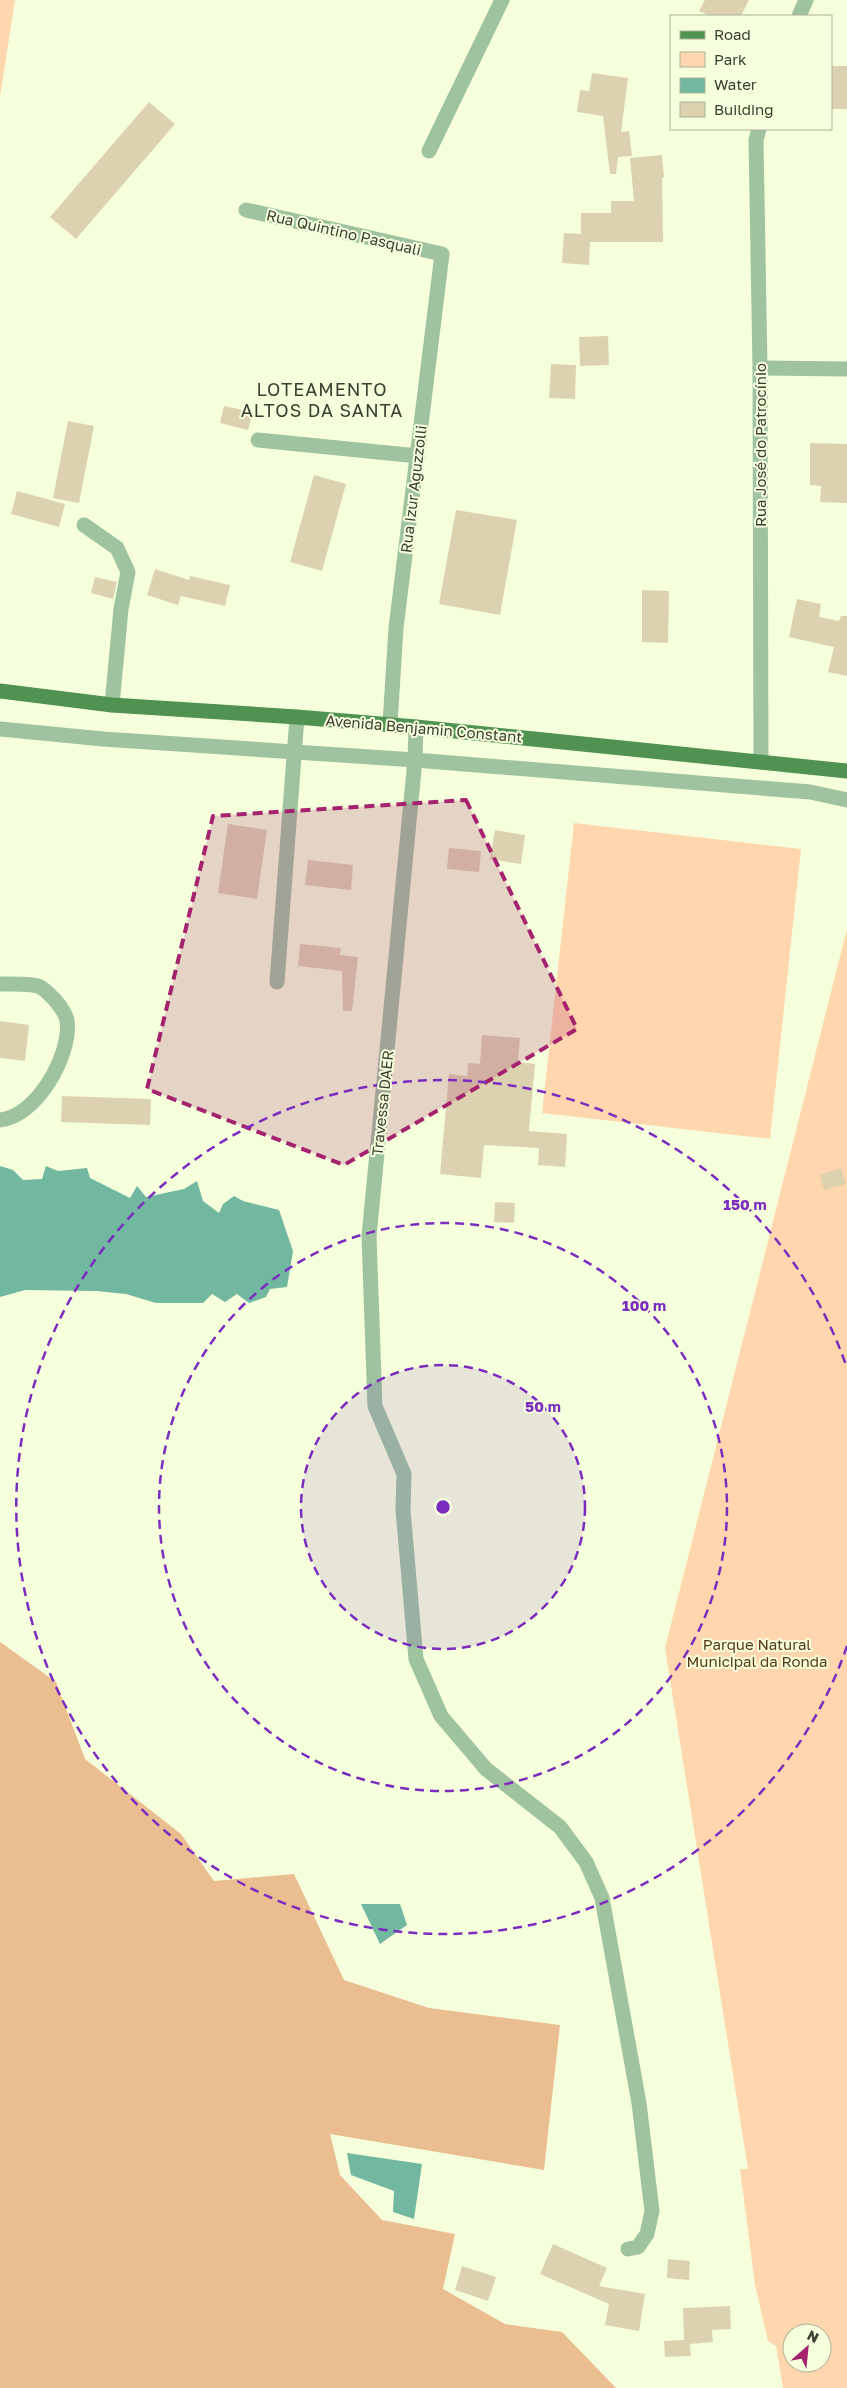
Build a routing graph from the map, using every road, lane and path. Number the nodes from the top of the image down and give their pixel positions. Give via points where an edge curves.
1 (502, 0) edge
2 (806, 0) edge
3 (799, 15) edge
4 (759, 130) edge
5 (429, 151) dead end
6 (246, 210) dead end
7 (442, 254) joint
8 (760, 368) junction
9 (847, 369) edge
10 (258, 440) dead end
11 (418, 456) junction
12 (84, 525) dead end
13 (0, 691) edge
14 (112, 705) junction
15 (297, 716) junction
16 (390, 724) junction
17 (416, 727) junction
18 (0, 729) edge
19 (295, 752) junction
20 (415, 760) junction
21 (761, 762) junction
22 (847, 771) edge
23 (847, 800) edge
24 (277, 982) dead end
25 (0, 984) edge
26 (0, 1120) edge
27 (628, 2249) dead end

1 - 5 street
2 - 3 street
4 - 8 street, Rua José do Patrocínio via 756,140
6 - 7 street, Rua Quintino Pasquali
7 - 11 street, Rua Izur Aguzzolli
8 - 9 street
8 - 21 street, Rua José do Patrocínio
10 - 11 street
11 - 16 street, Rua Izur Aguzzolli via 396,628
12 - 14 street via 116,548 128,572 121,609
13 - 14 main road, Avenida Benjamin Constant
14 - 15 main road, Avenida Benjamin Constant
15 - 16 main road, Avenida Benjamin Constant
15 - 19 street
16 - 17 main road, Avenida Benjamin Constant
17 - 20 street, Travessa DAER
17 - 21 main road, Avenida Benjamin Constant
18 - 19 street
19 - 20 street
19 - 24 street
20 - 23 street via 810,792
20 - 27 street, Travessa DAER via 369,1236 375,1406 404,1474 403,1510 416,1658 442,1716 486,1769 560,1827 586,1862 602,1898 639,2103 652,2212 647,2234 638,2247
21 - 22 main road, Avenida Benjamin Constant
25 - 26 street via 39,986 55,999 67,1019 66,1046 52,1076 31,1106 11,1119

